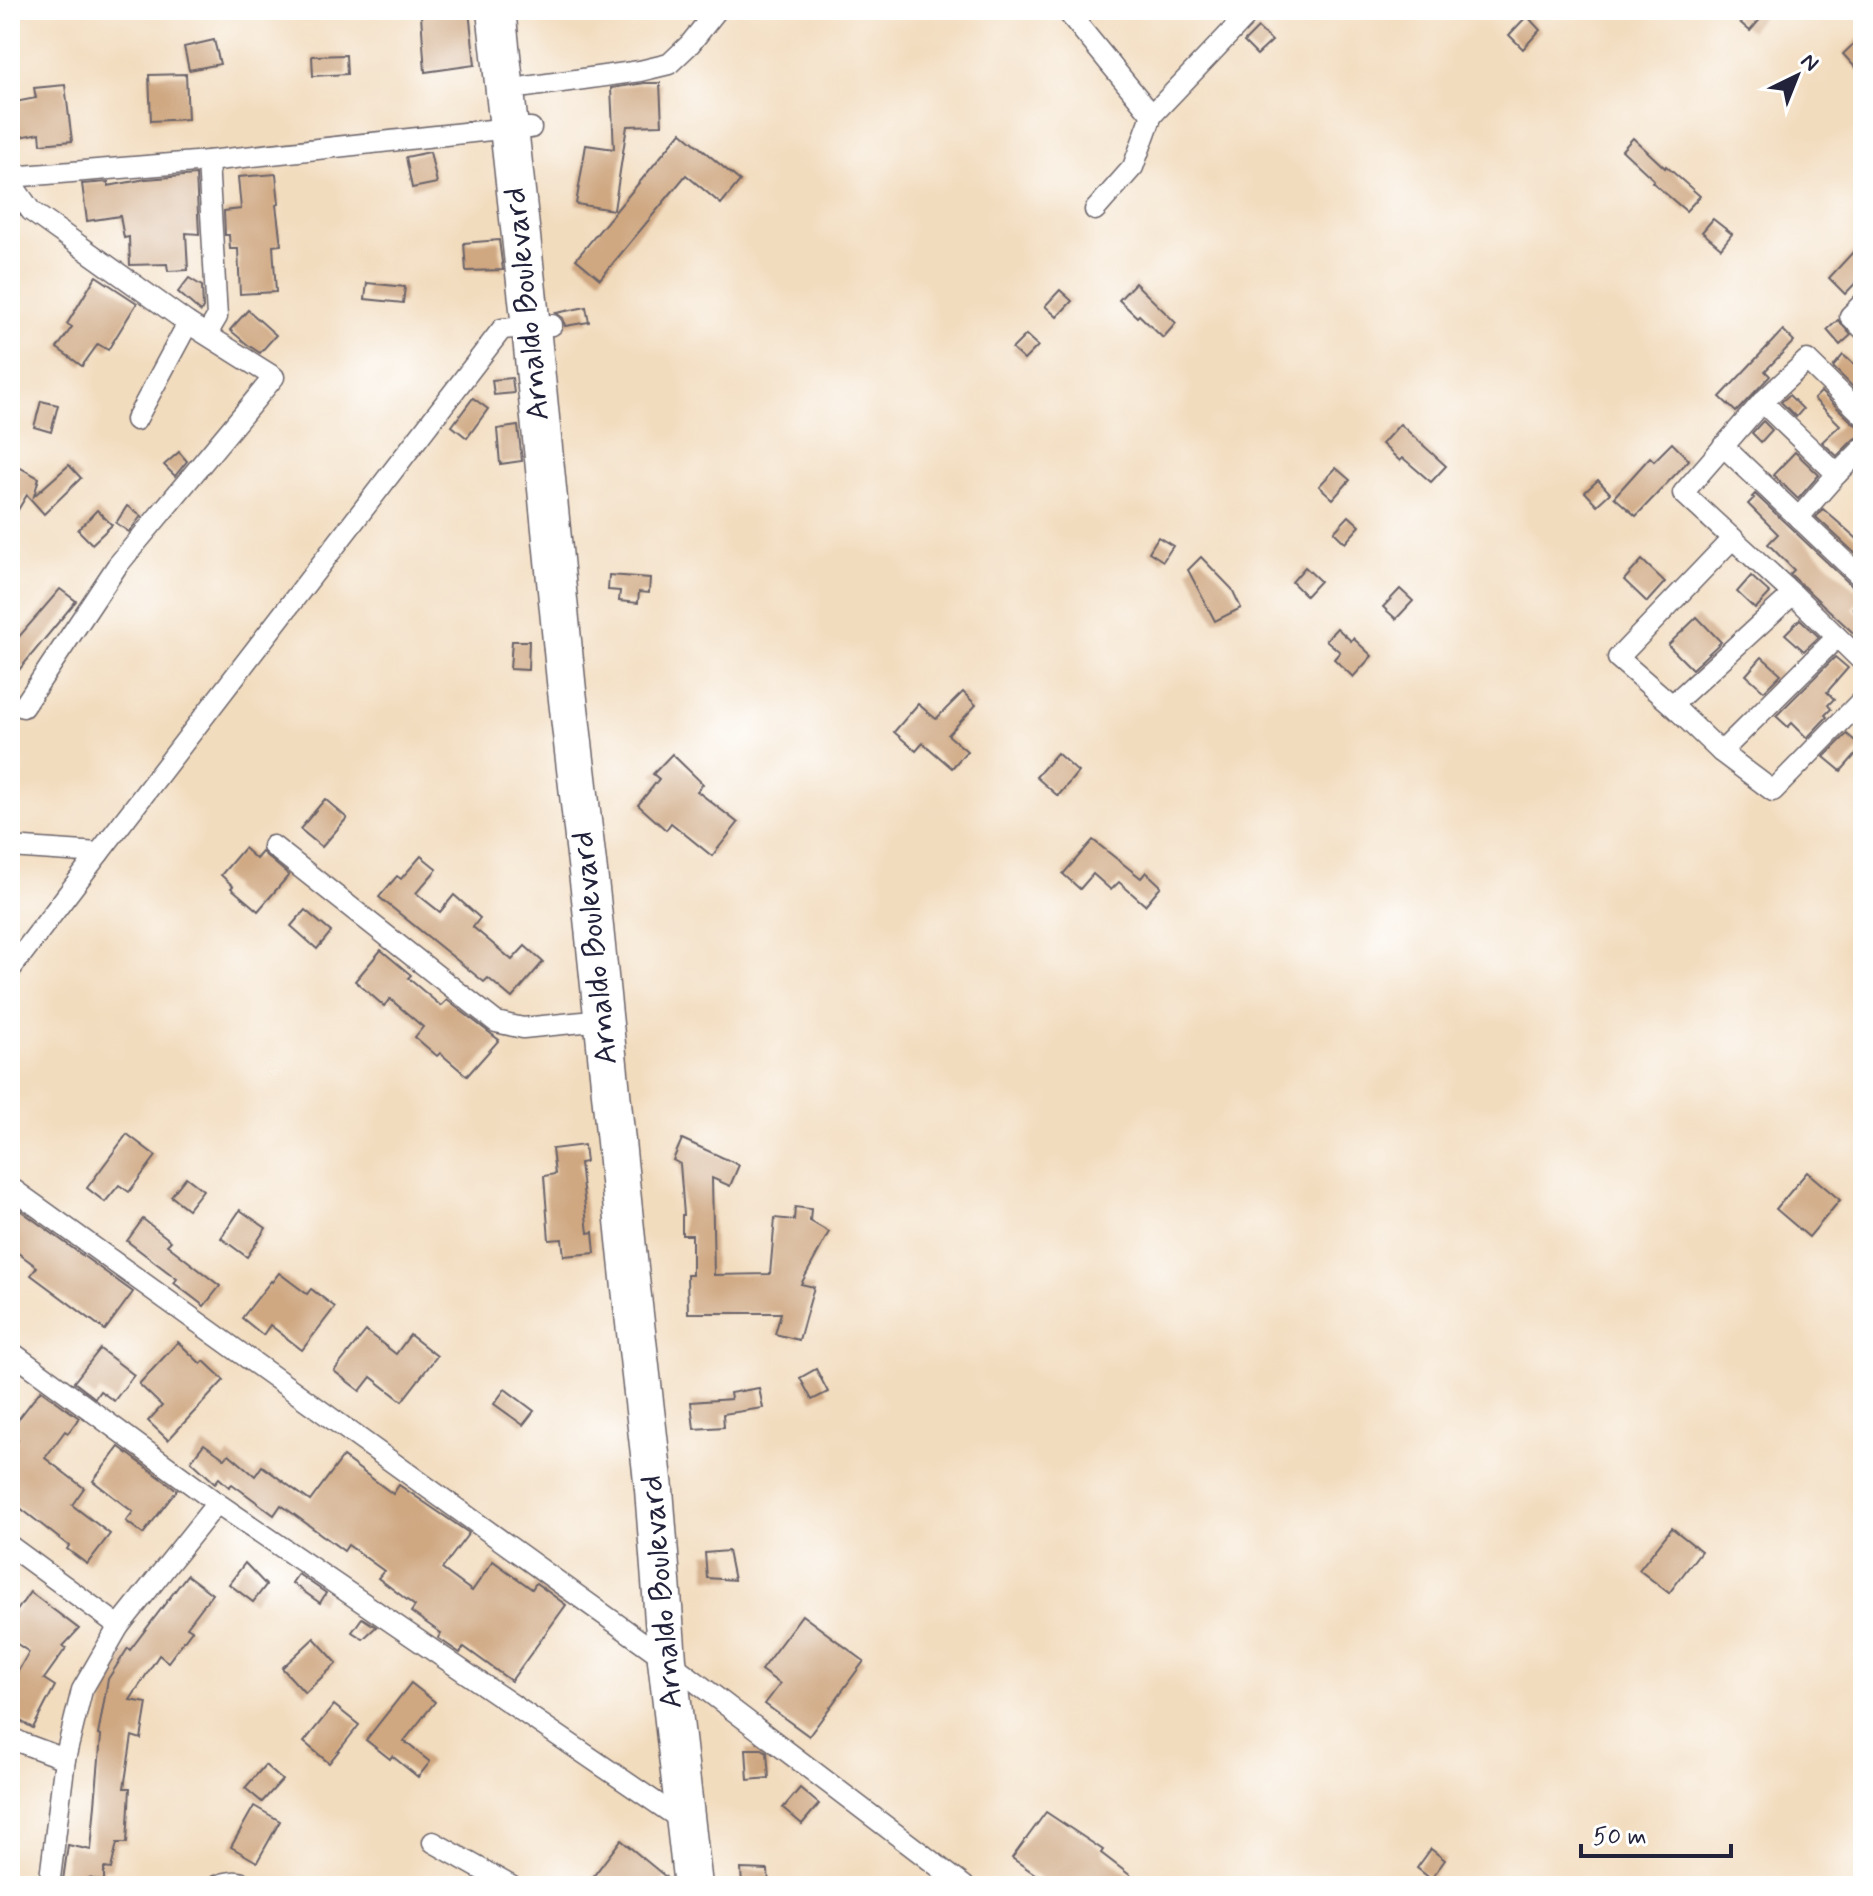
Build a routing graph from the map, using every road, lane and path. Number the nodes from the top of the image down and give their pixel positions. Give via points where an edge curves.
1 (496, 10) edge
2 (520, 10) edge
3 (717, 10) edge
4 (1066, 10) edge
5 (1252, 10) edge
6 (526, 87) junction
7 (1152, 115) junction
8 (520, 128) junction
9 (208, 161) junction
10 (10, 179) edge
11 (1095, 210) dead end
12 (1863, 303) edge
13 (188, 323) junction
14 (542, 326) junction
15 (1863, 329) edge
16 (207, 334) junction
17 (1762, 402) junction
18 (1863, 415) edge
19 (136, 420) dead end
20 (1723, 446) junction
21 (1863, 448) edge
22 (1837, 474) junction
23 (1799, 517) junction
24 (1733, 538) junction
25 (1863, 579) edge
26 (1793, 594) junction
27 (1837, 637) junction
28 (1863, 662) edge
29 (1863, 699) edge
30 (1672, 705) junction
31 (23, 707) dead end
32 (1721, 752) junction
33 (273, 846) dead end
34 (10, 847) edge
35 (99, 853) junction
36 (603, 898) junction
37 (10, 970) edge
38 (603, 1020) junction
39 (621, 1094) junction
40 (10, 1187) edge
41 (10, 1351) edge
42 (217, 1503) junction
43 (10, 1546) edge
44 (119, 1626) junction
45 (680, 1670) junction
46 (10, 1737) edge
47 (65, 1759) junction
48 (686, 1823) junction
49 (433, 1842) dead end
50 (703, 1883) edge
51 (49, 1886) edge
52 (217, 1886) edge
53 (249, 1886) edge
54 (511, 1886) edge
55 (964, 1886) edge

1 - 8 highway, Arnaldo Boulevard
2 - 6 highway, Arnaldo Boulevard
3 - 6 street via 669,64
4 - 7 street
5 - 7 street
6 - 8 highway, Arnaldo Boulevard
7 - 11 street via 1133,167
8 - 9 street
8 - 14 highway, Arnaldo Boulevard
9 - 10 street
9 - 16 street via 217,317
10 - 13 street via 31,211
12 - 15 street via 1850,316
13 - 16 street
13 - 19 street
14 - 35 street via 502,329
14 - 36 highway, Arnaldo Boulevard
16 - 31 street via 274,377 117,566
17 - 18 street via 1807,360
17 - 20 street
17 - 22 street
20 - 23 street
20 - 24 street via 1683,493
21 - 22 street
22 - 23 street
23 - 25 street
24 - 26 street
24 - 30 street via 1618,658
26 - 27 street
26 - 30 street
27 - 28 street
27 - 32 street
29 - 32 street via 1773,791
30 - 32 street
33 - 38 street via 496,1022 523,1028
34 - 35 street
35 - 37 street
36 - 38 highway, Arnaldo Boulevard
36 - 39 highway, Arnaldo Boulevard
38 - 39 highway, Arnaldo Boulevard
39 - 45 highway, Arnaldo Boulevard
40 - 45 street
41 - 42 street
42 - 44 street
42 - 48 street
43 - 44 street
44 - 47 street via 82,1690
45 - 48 highway, Arnaldo Boulevard
45 - 50 highway, Arnaldo Boulevard
45 - 55 street
46 - 47 street
47 - 51 street
48 - 50 highway, Arnaldo Boulevard
49 - 54 street
52 - 53 street via 242,1881

